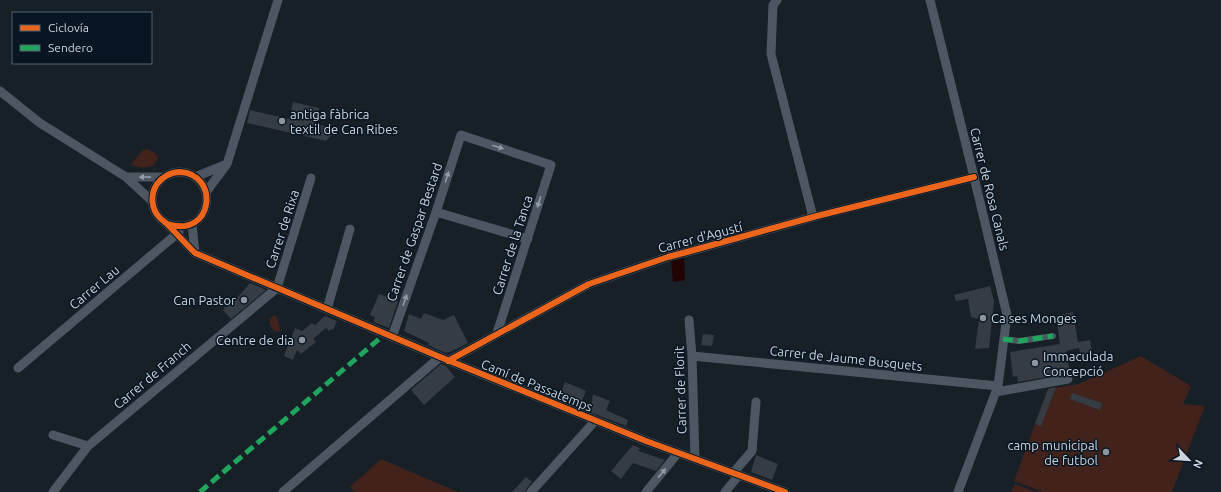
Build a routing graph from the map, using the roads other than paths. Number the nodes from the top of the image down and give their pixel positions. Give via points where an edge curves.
1 (278, 0) edge
2 (778, 0) edge
3 (930, 0) edge
4 (0, 91) edge
5 (227, 164) junction
6 (551, 165) joint
7 (195, 176) junction
8 (126, 177) junction
9 (164, 177) junction
10 (974, 177) junction
11 (311, 178) dead end
12 (206, 192) junction
13 (152, 201) junction
14 (436, 212) junction
15 (813, 217) junction
16 (167, 224) junction
17 (189, 225) junction
18 (350, 229) dead end
19 (176, 235) junction
20 (528, 239) junction
21 (195, 253) junction
22 (277, 288) junction
23 (327, 309) junction
24 (689, 320) dead end
25 (497, 333) junction
26 (1053, 336) dead end
27 (392, 337) junction
28 (1004, 339) junction
29 (692, 356) junction
30 (444, 359) junction
31 (18, 368) dead end
32 (1068, 378) dead end
33 (997, 389) junction
34 (756, 402) dead end
35 (595, 421) junction
36 (53, 435) dead end
37 (88, 446) junction
38 (678, 453) junction
39 (695, 459) junction
40 (736, 474) junction
41 (53, 492) edge
42 (283, 492) edge
43 (531, 492) edge
44 (646, 492) edge
45 (725, 492) edge
46 (785, 492) edge
47 (958, 492) edge

1 - 5 street
2 - 15 street via 773,5 771,54
3 - 10 street, Carrer de Rosa Canals
4 - 8 street via 40,123
5 - 7 street
5 - 12 street
14 -> 6 street, Carrer de Gaspar Bestard via 461,135
6 -> 20 street, Carrer de la Tanca
7 - 9 street via 179,172
7 - 12 street
9 -> 8 street
8 - 13 street
9 - 13 street via 155,188
10 - 15 street, Carrer d'Agustí
10 - 28 street, Carrer de Rosa Canals via 1007,315
11 - 22 street, Carrer de Rixa
12 - 17 street via 205,210 200,218
13 - 16 street via 154,210
14 - 20 street
27 -> 14 street, Carrer de Gaspar Bestard
15 - 25 street, Carrer d'Agustí via 668,257 589,284
16 - 17 street
16 - 19 street
17 - 19 street, Carrer Lau
17 - 21 street
18 - 23 street
19 - 21 street
19 - 31 street, Carrer Lau
20 - 25 street, Carrer de la Tanca
21 - 22 street, Camí de Passatemps
22 - 23 street, Camí de Passatemps
22 - 37 street, Carrer de Franch
23 - 27 street, Camí de Passatemps
24 - 29 street, Carrer de Florit
25 - 30 street, Carrer d'Agustí
26 - 28 street via 1019,341
27 - 30 street, Camí de Passatemps
28 - 33 street, Carrer de Rosa Canals
29 - 33 street, Carrer de Jaume Busquets
29 - 39 street, Carrer de Florit
30 - 35 street, Camí de Passatemps
30 - 42 street, Carrer d'Agustí
32 - 33 street, Carrer de Jaume Busquets
33 - 47 street, Carrer de Rosa Canals
34 - 40 street via 752,451
35 - 38 street, Camí de Passatemps
35 - 43 street
36 - 37 street
37 - 41 street, Carrer de Franch
38 - 39 street, Camí de Passatemps
44 -> 38 street
39 - 40 street, Camí de Passatemps
40 - 45 street
40 - 46 street, Camí de Passatemps

